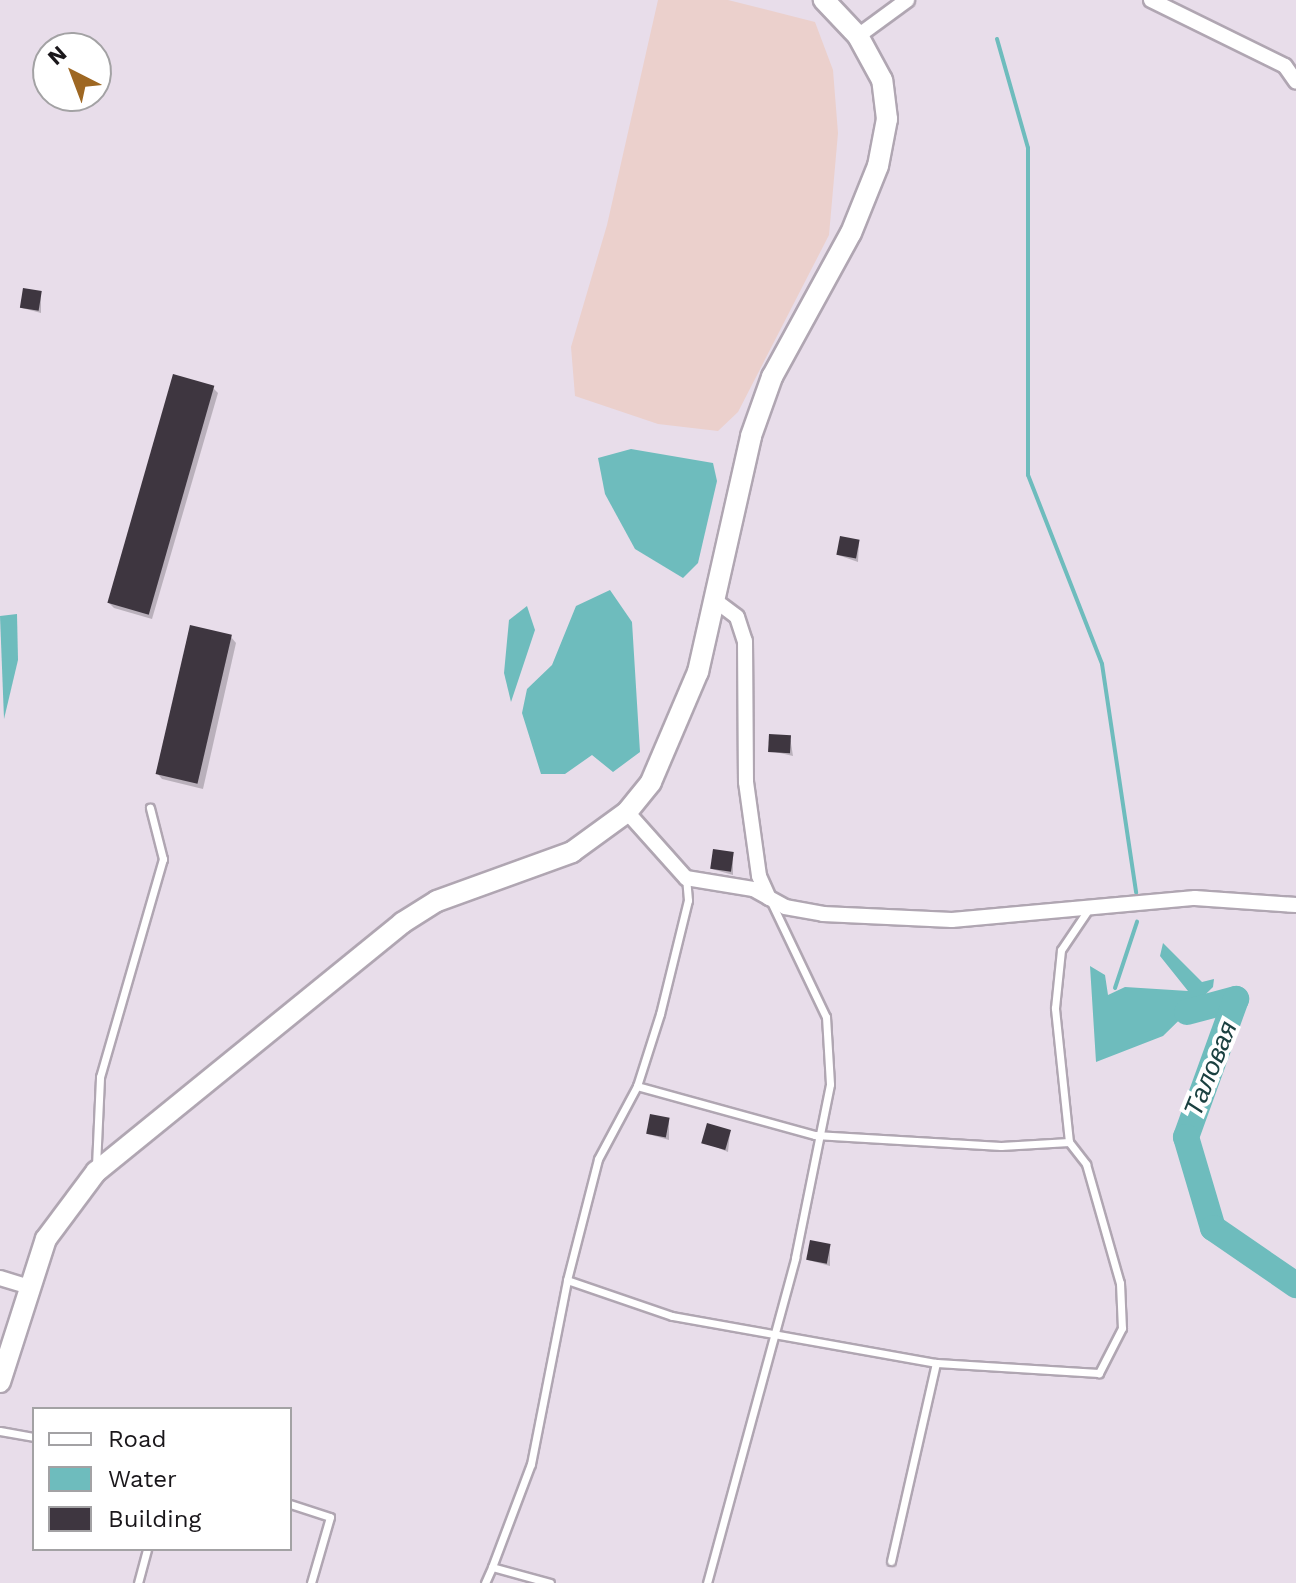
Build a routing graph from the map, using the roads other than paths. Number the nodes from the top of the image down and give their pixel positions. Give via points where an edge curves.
1 (824, 0) edge
2 (907, 0) edge
3 (1151, 0) edge
4 (858, 36) junction
5 (1290, 63) edge
6 (1296, 82) edge
7 (716, 601) junction
8 (150, 808) dead end
9 (627, 812) junction
10 (686, 878) junction
11 (769, 898) junction
12 (1108, 903) junction
13 (1296, 905) edge
14 (637, 1086) junction
15 (815, 1135) junction
16 (1069, 1142) junction
17 (96, 1172) junction
18 (0, 1278) edge
19 (567, 1280) junction
20 (26, 1286) junction
21 (775, 1330) junction
22 (936, 1363) junction
23 (0, 1382) edge
24 (0, 1431) edge
25 (32, 1437) edge
26 (292, 1505) edge
27 (146, 1551) edge
28 (891, 1561) dead end
29 (492, 1567) junction
30 (138, 1583) edge
31 (311, 1583) edge
32 (485, 1583) edge
33 (550, 1583) edge
34 (707, 1583) edge

1 - 4 main road
2 - 4 street
3 - 5 street
4 - 7 main road via 882,80 887,119 878,166 851,233 772,377 751,436
5 - 6 street
7 - 9 main road via 682,722
7 - 11 street via 737,617 745,641 746,782 759,876
8 - 17 lane via 163,859 100,1077
9 - 10 street
9 - 17 main road via 572,852 437,901 402,923
10 - 11 street
10 - 14 lane via 674,962
11 - 12 street via 823,914 952,920
11 - 15 lane via 826,1017 830,1084
12 - 13 street via 1195,898
12 - 16 lane via 1079,919 1061,950 1055,1008
14 - 15 lane
14 - 19 lane via 598,1159
15 - 16 lane via 1001,1146
15 - 21 lane via 810,1188
16 - 22 lane via 1086,1164 1120,1283 1122,1328 1099,1373
17 - 20 main road via 46,1239
18 - 20 street
19 - 21 lane via 672,1316
19 - 29 lane via 531,1464
20 - 23 main road
21 - 22 lane
21 - 34 lane
22 - 28 lane
24 - 25 lane
26 - 31 lane via 330,1517
27 - 30 lane
29 - 32 lane
29 - 33 lane

